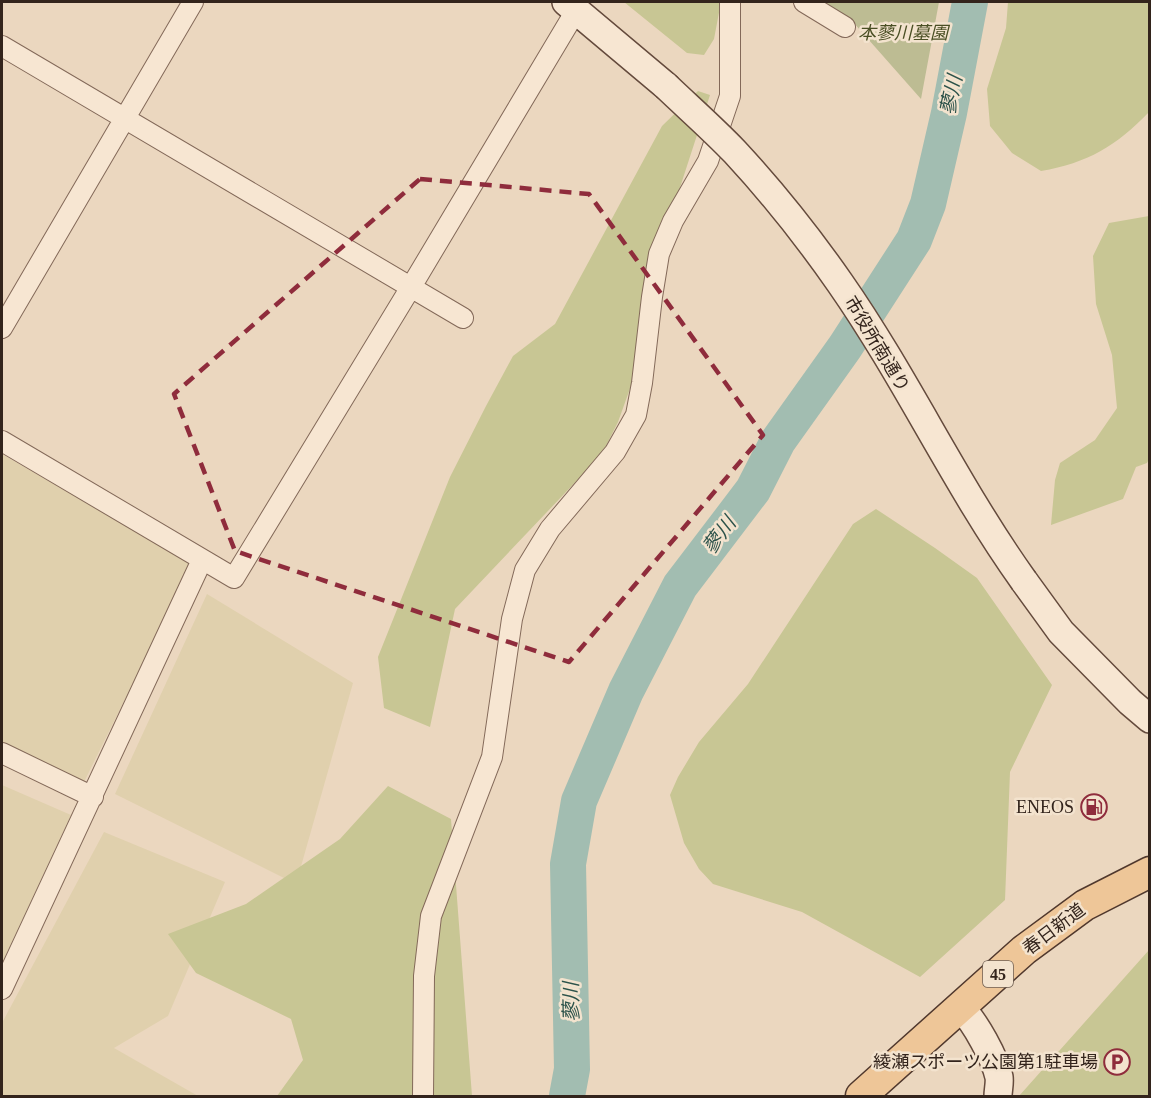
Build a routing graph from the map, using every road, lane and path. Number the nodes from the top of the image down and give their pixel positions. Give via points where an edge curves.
1 (193, 2) edge
2 (730, 2) edge
3 (804, 2) edge
4 (571, 5) edge
5 (845, 27) dead end
6 (2, 46) edge
7 (125, 118) junction
8 (411, 287) junction
9 (463, 318) dead end
10 (2, 328) edge
11 (2, 441) edge
12 (202, 560) junction
13 (1149, 718) edge
14 (2, 753) edge
15 (93, 797) junction
16 (1149, 873) edge
17 (2, 989) edge
18 (961, 1008) junction
19 (423, 1096) edge
20 (861, 1096) edge
21 (998, 1096) edge

1 - 7 street
2 - 19 street via 730,96 708,161 673,220 659,254 636,415 615,452 550,529 525,570 512,620 492,757 432,916 424,976
3 - 5 street
4 - 8 street
4 - 13 street, 市役所南通り, bridge via 666,86 734,151 789,214 867,324 995,541 1061,632
6 - 7 street
7 - 8 street
7 - 10 street
8 - 9 street
8 - 12 street via 234,578
11 - 12 street
12 - 15 street
14 - 15 street
15 - 17 street
16 - 18 main road, 春日新道 / 45 via 1085,905 1024,950
18 - 20 main road, 春日新道 / 45
18 - 21 street via 984,1041 999,1077

